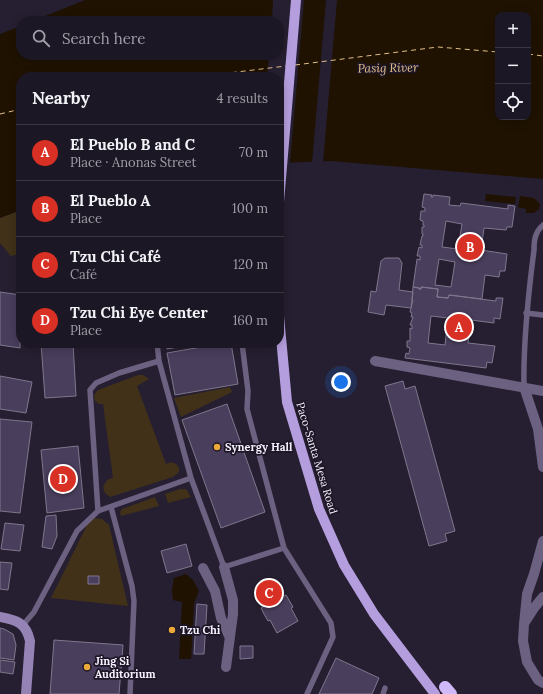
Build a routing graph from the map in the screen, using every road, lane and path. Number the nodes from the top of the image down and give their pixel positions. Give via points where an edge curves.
1 (296, 0) edge
2 (284, 139) edge
3 (543, 225) edge
4 (526, 313) junction
5 (543, 315) edge
6 (158, 348) edge
7 (243, 348) edge
8 (282, 348) edge
9 (159, 361) junction
10 (375, 361) dead end
11 (524, 387) junction
12 (543, 391) edge
13 (543, 468) edge
14 (191, 478) junction
15 (111, 507) junction
16 (98, 511) junction
17 (543, 541) edge
18 (284, 548) junction
19 (224, 567) junction
20 (203, 568) dead end
21 (543, 597) edge
22 (0, 617) edge
23 (524, 624) junction
24 (23, 625) junction
25 (230, 638) junction
26 (226, 667) dead end
27 (543, 683) edge
28 (385, 688) dead end
29 (444, 692) edge
30 (26, 694) edge
31 (130, 694) edge
32 (307, 694) edge
33 (382, 694) edge

1 - 2 main road
3 - 4 lane via 535,235
4 - 5 lane
4 - 11 lane
6 - 9 lane
7 - 18 lane via 248,391 247,409
8 - 29 main road, Paco-Santa Mesa Road via 287,402 318,509 344,565 374,614
9 - 14 lane
9 - 16 lane via 119,373 96,383 90,390
10 - 11 street
11 - 12 street
11 - 13 street via 538,429
14 - 15 lane
14 - 19 lane
15 - 16 lane
15 - 31 lane via 134,601
16 - 24 lane via 77,531 34,612
17 - 23 street via 527,594
18 - 19 lane
18 - 32 lane via 331,623 333,631 333,637
19 - 25 street via 233,600
20 - 25 street via 215,591
21 - 23 street
22 - 24 main road via 15,620
23 - 27 street via 527,662 538,680
24 - 30 main road via 30,641
25 - 26 street
28 - 33 lane

